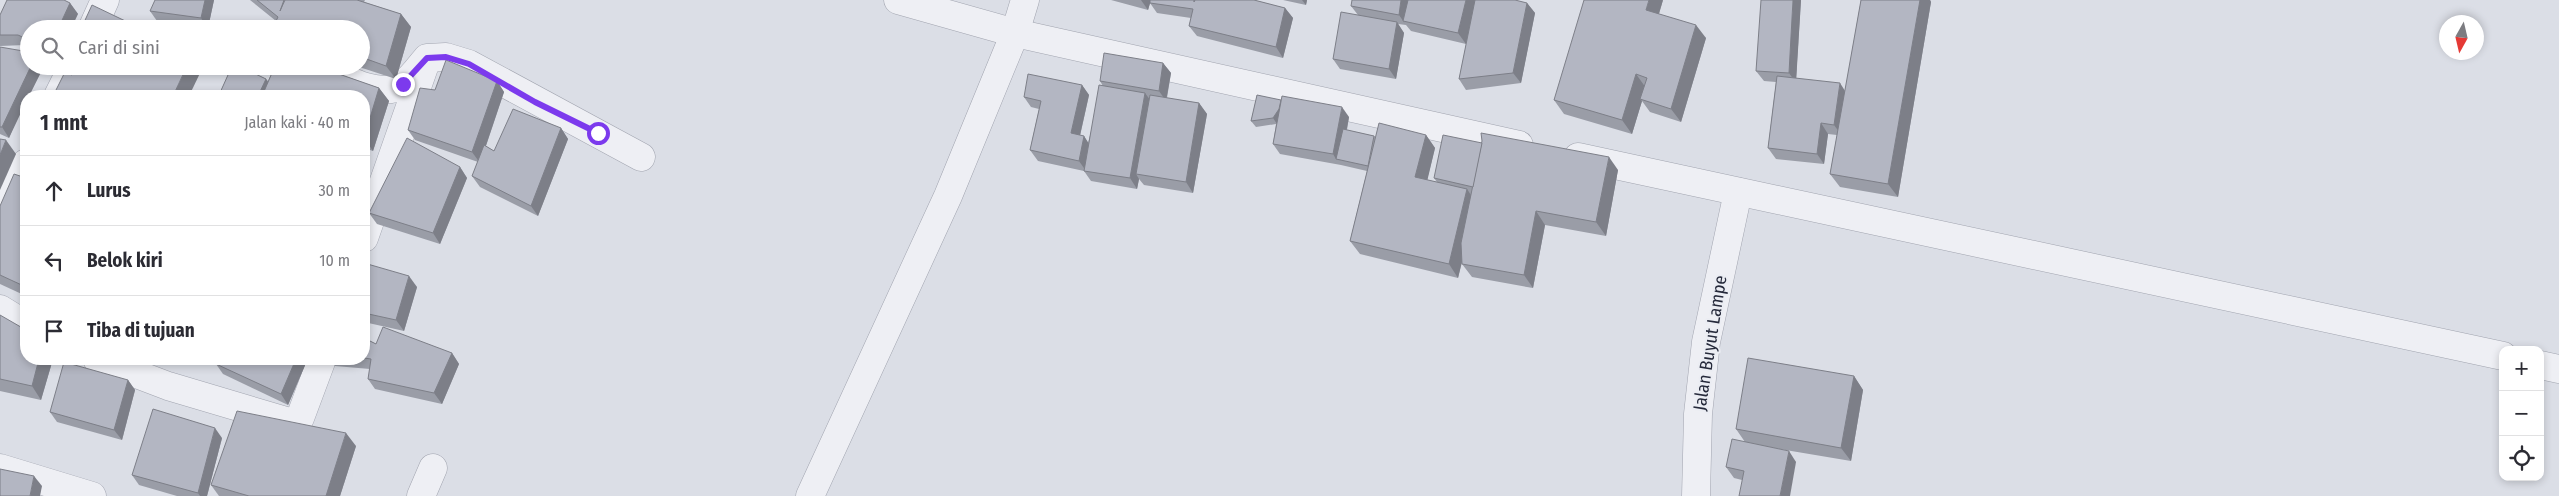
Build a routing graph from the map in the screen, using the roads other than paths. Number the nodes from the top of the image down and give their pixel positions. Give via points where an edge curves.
1 (898, 0) edge
2 (1025, 0) edge
3 (1015, 33) junction
4 (427, 58) junction
5 (68, 75) edge
6 (338, 75) edge
7 (61, 90) edge
8 (640, 158) dead end
9 (20, 176) edge
10 (1738, 192) junction
11 (0, 220) edge
12 (370, 221) edge
13 (0, 309) edge
14 (20, 321) edge
15 (2499, 355) edge
16 (113, 365) edge
17 (320, 365) edge
18 (2544, 365) edge
19 (2559, 369) edge
20 (0, 468) edge
21 (433, 468) dead end
22 (92, 496) edge
23 (421, 496) edge
24 (810, 496) edge
25 (1696, 496) edge

1 - 3 street
2 - 3 street
3 - 10 street
3 - 24 street via 948,196
4 - 6 street via 403,84 388,90 359,84
4 - 8 street via 446,57 469,64
4 - 12 street
5 - 7 street
9 - 11 street
10 - 15 street
10 - 25 street, Jalan Buyut Lampe via 1706,342 1698,414
13 - 14 street
16 - 17 street via 168,386 290,422 300,418
18 - 19 street
20 - 22 street
21 - 23 street

